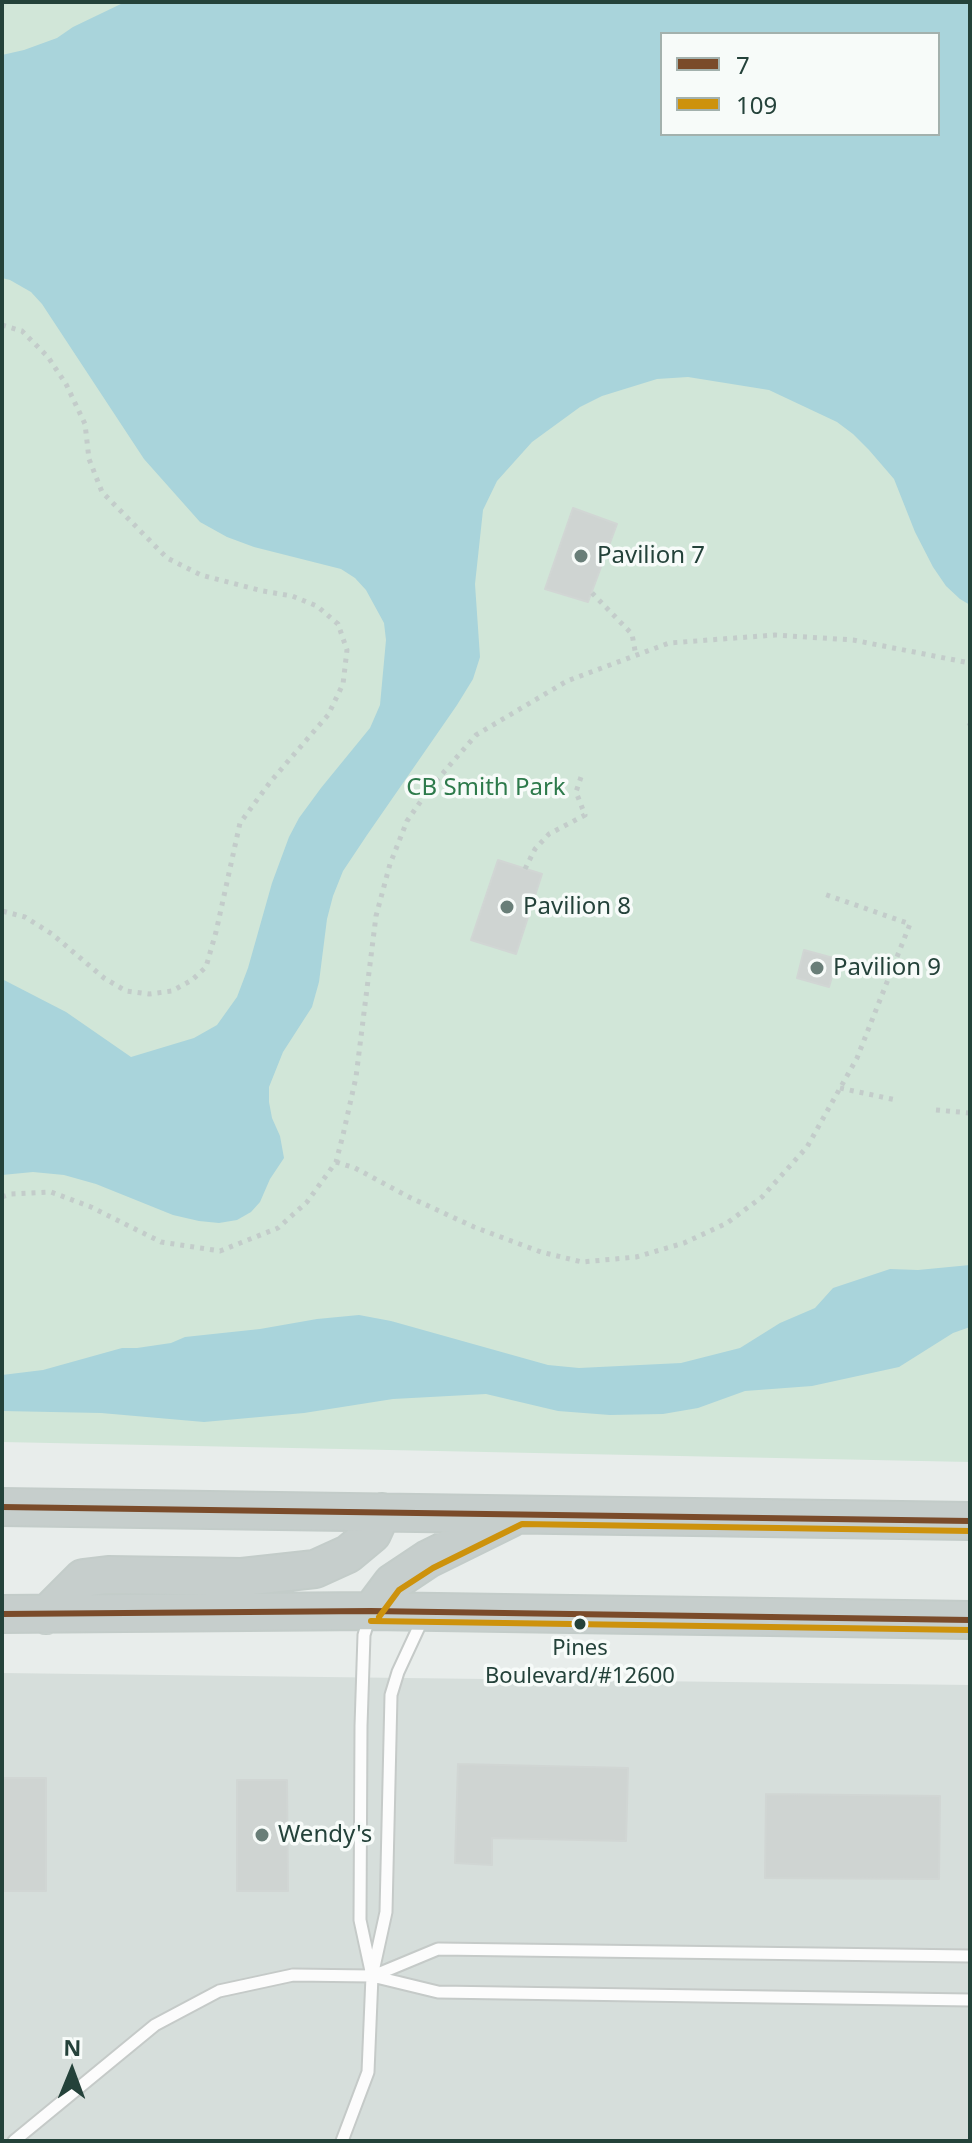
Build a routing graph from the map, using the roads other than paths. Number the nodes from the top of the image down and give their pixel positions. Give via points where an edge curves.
1 (2, 1507) edge
2 (382, 1512) junction
3 (520, 1514) junction
4 (970, 1521) edge
5 (371, 1611) junction
6 (425, 1612) junction
7 (2, 1614) edge
8 (46, 1615) junction
9 (970, 1620) edge
10 (970, 1956) edge
11 (372, 1976) junction
12 (970, 2000) edge
13 (14, 2141) edge
14 (342, 2141) edge

1 - 2 highway
2 - 3 highway
2 - 8 highway via 372,1534 348,1554 315,1569 242,1577 83,1578
3 - 4 highway
3 - 5 highway via 428,1559 392,1583
5 - 6 highway
5 - 8 highway
5 - 11 lane via 364,1635 361,1713 360,1920
6 - 9 highway
6 - 11 lane via 391,1695 386,1912
7 - 8 highway
10 - 11 lane via 438,1949
11 - 12 lane via 438,1992
11 - 13 lane via 293,1975 219,1991 155,2025
11 - 14 lane via 368,2072

